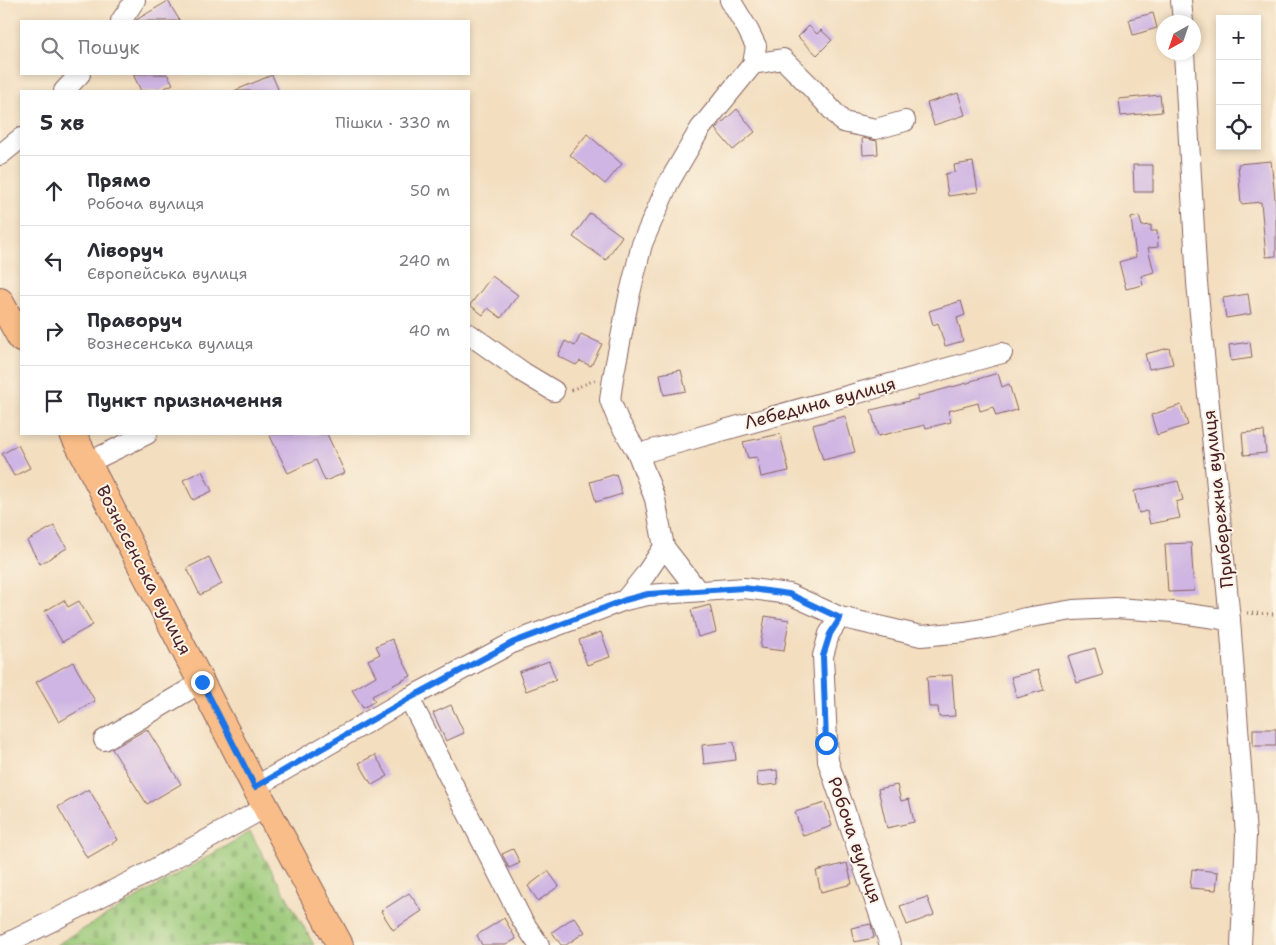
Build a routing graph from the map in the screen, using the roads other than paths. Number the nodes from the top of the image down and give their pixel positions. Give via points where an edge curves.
1 (135, 0) edge
2 (730, 0) edge
3 (1181, 0) edge
4 (1182, 15) edge
5 (122, 20) edge
6 (1184, 60) edge
7 (753, 64) junction
8 (79, 75) edge
9 (65, 90) edge
10 (905, 121) dead end
11 (20, 139) edge
12 (0, 155) edge
13 (0, 302) edge
14 (470, 335) edge
15 (20, 337) edge
16 (1002, 353) dead end
17 (554, 391) road end
18 (74, 435) edge
19 (145, 435) edge
20 (638, 454) junction
21 (89, 462) junction
22 (664, 547) junction
23 (698, 591) junction
24 (625, 600) junction
25 (1230, 616) junction
26 (840, 618) junction
27 (202, 682) junction
28 (410, 698) junction
29 (104, 740) dead end
30 (260, 797) junction
31 (4, 945) edge
32 (340, 945) edge
33 (539, 945) edge
34 (890, 945) edge
35 (1241, 945) edge

1 - 5 street
2 - 7 street via 756,46
3 - 4 street
6 - 25 street, Прибережна вулиця via 1197,284
7 - 10 street via 783,59 843,122 876,129
7 - 20 street via 700,129 668,184 642,244 610,400
8 - 9 street
11 - 12 street
13 - 15 main road
14 - 17 street
16 - 20 street, Лебедина вулиця
18 - 21 main road, Вознесенська вулиця
19 - 21 street
20 - 22 street via 655,499
21 - 27 main road, Вознесенська вулиця
22 - 23 street
22 - 24 street
23 - 24 street via 648,594
23 - 26 street via 744,588 789,594
24 - 28 street via 514,642
25 - 26 street via 1126,609 1073,610 965,632 921,636
25 - 35 street, Прибережна вулиця via 1246,835
26 - 34 street, Робоча вулиця via 830,634 823,656 828,762
27 - 29 street
27 - 30 main road, Вознесенська вулиця
28 - 30 street
28 - 33 street via 522,920
30 - 31 street via 140,877
30 - 32 main road, Вознесенська вулиця

